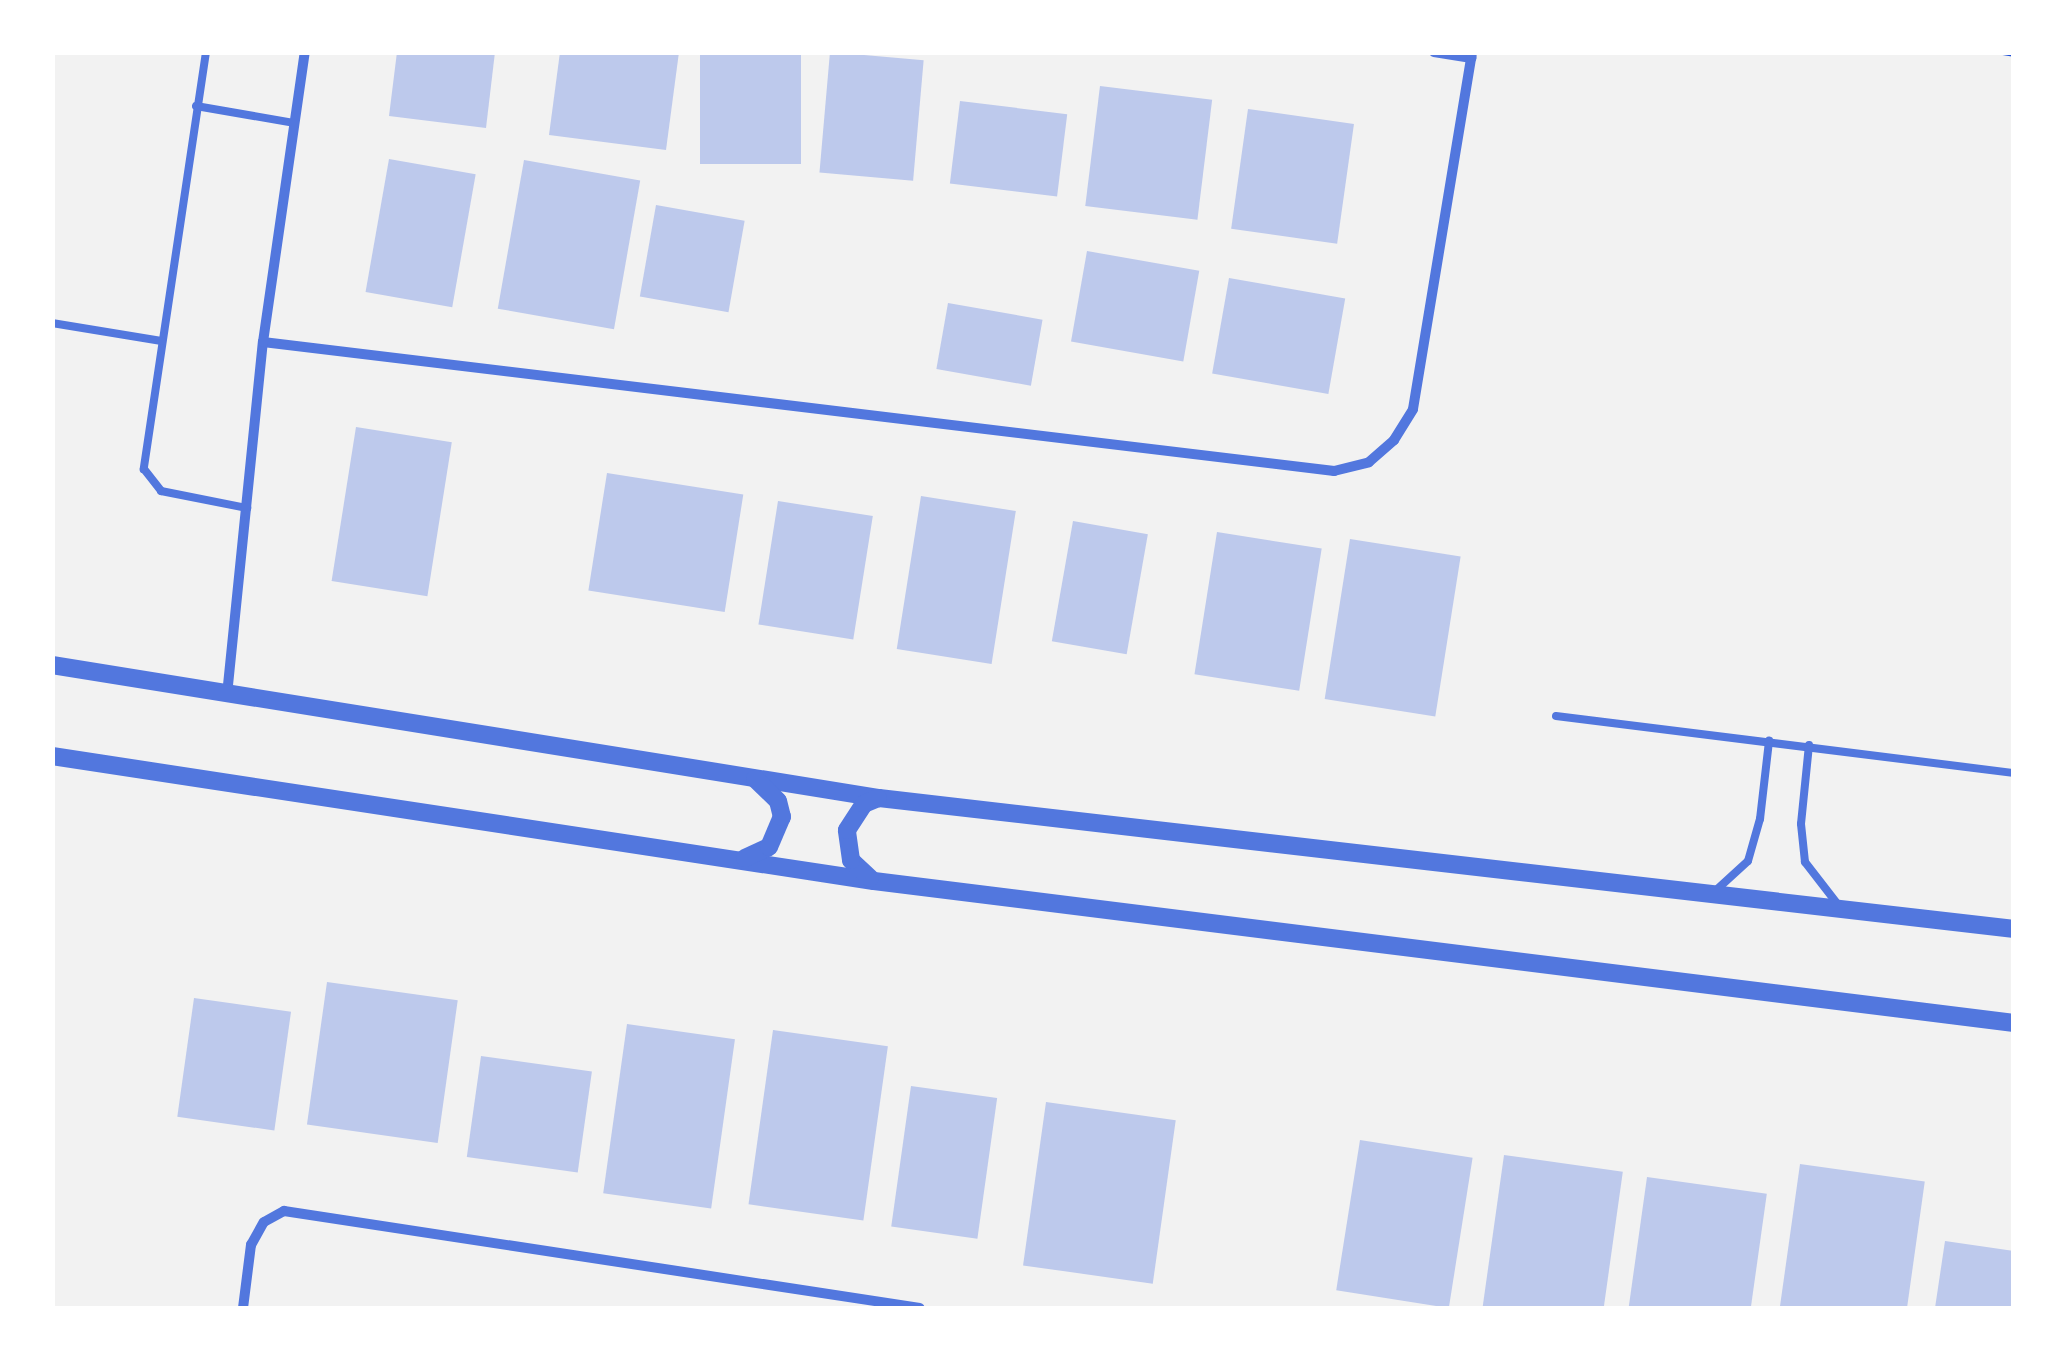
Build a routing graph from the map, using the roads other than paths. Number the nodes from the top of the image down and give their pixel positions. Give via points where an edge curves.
1 (206, 52) edge
2 (304, 52) edge
3 (1434, 52) edge
4 (1472, 55) edge
5 (196, 106) junction
6 (294, 123) junction
7 (52, 324) edge
8 (162, 341) junction
9 (264, 342) junction
10 (247, 508) junction
11 (52, 665) edge
12 (228, 695) junction
13 (1556, 716) dead end
14 (1769, 740) junction
15 (1809, 745) junction
16 (52, 756) edge
17 (2014, 773) edge
18 (755, 779) junction
19 (879, 798) junction
20 (740, 859) junction
21 (874, 881) junction
22 (1711, 894) junction
23 (1841, 910) junction
24 (2014, 930) edge
25 (2014, 1022) edge
26 (243, 1308) edge
27 (920, 1308) edge

1 - 5 lane
2 - 6 street
3 - 4 street
4 - 9 street via 1413,409 1394,440 1369,462 1334,471
5 - 6 lane
5 - 8 lane
6 - 9 street
7 - 8 lane
8 - 10 lane via 147,478 169,493
9 - 10 street
10 - 12 street
11 - 12 street
12 - 18 street
13 - 14 lane
14 - 15 lane
14 - 22 lane via 1748,862
15 - 17 lane
15 - 23 lane via 1801,824 1805,862
16 - 20 street
18 - 19 street
18 - 20 street via 778,801 782,818 769,847
19 - 21 street via 854,816 846,846
19 - 22 street
20 - 21 street
21 - 25 street
22 - 23 street
23 - 24 street
26 - 27 street via 252,1245 264,1222 284,1211

